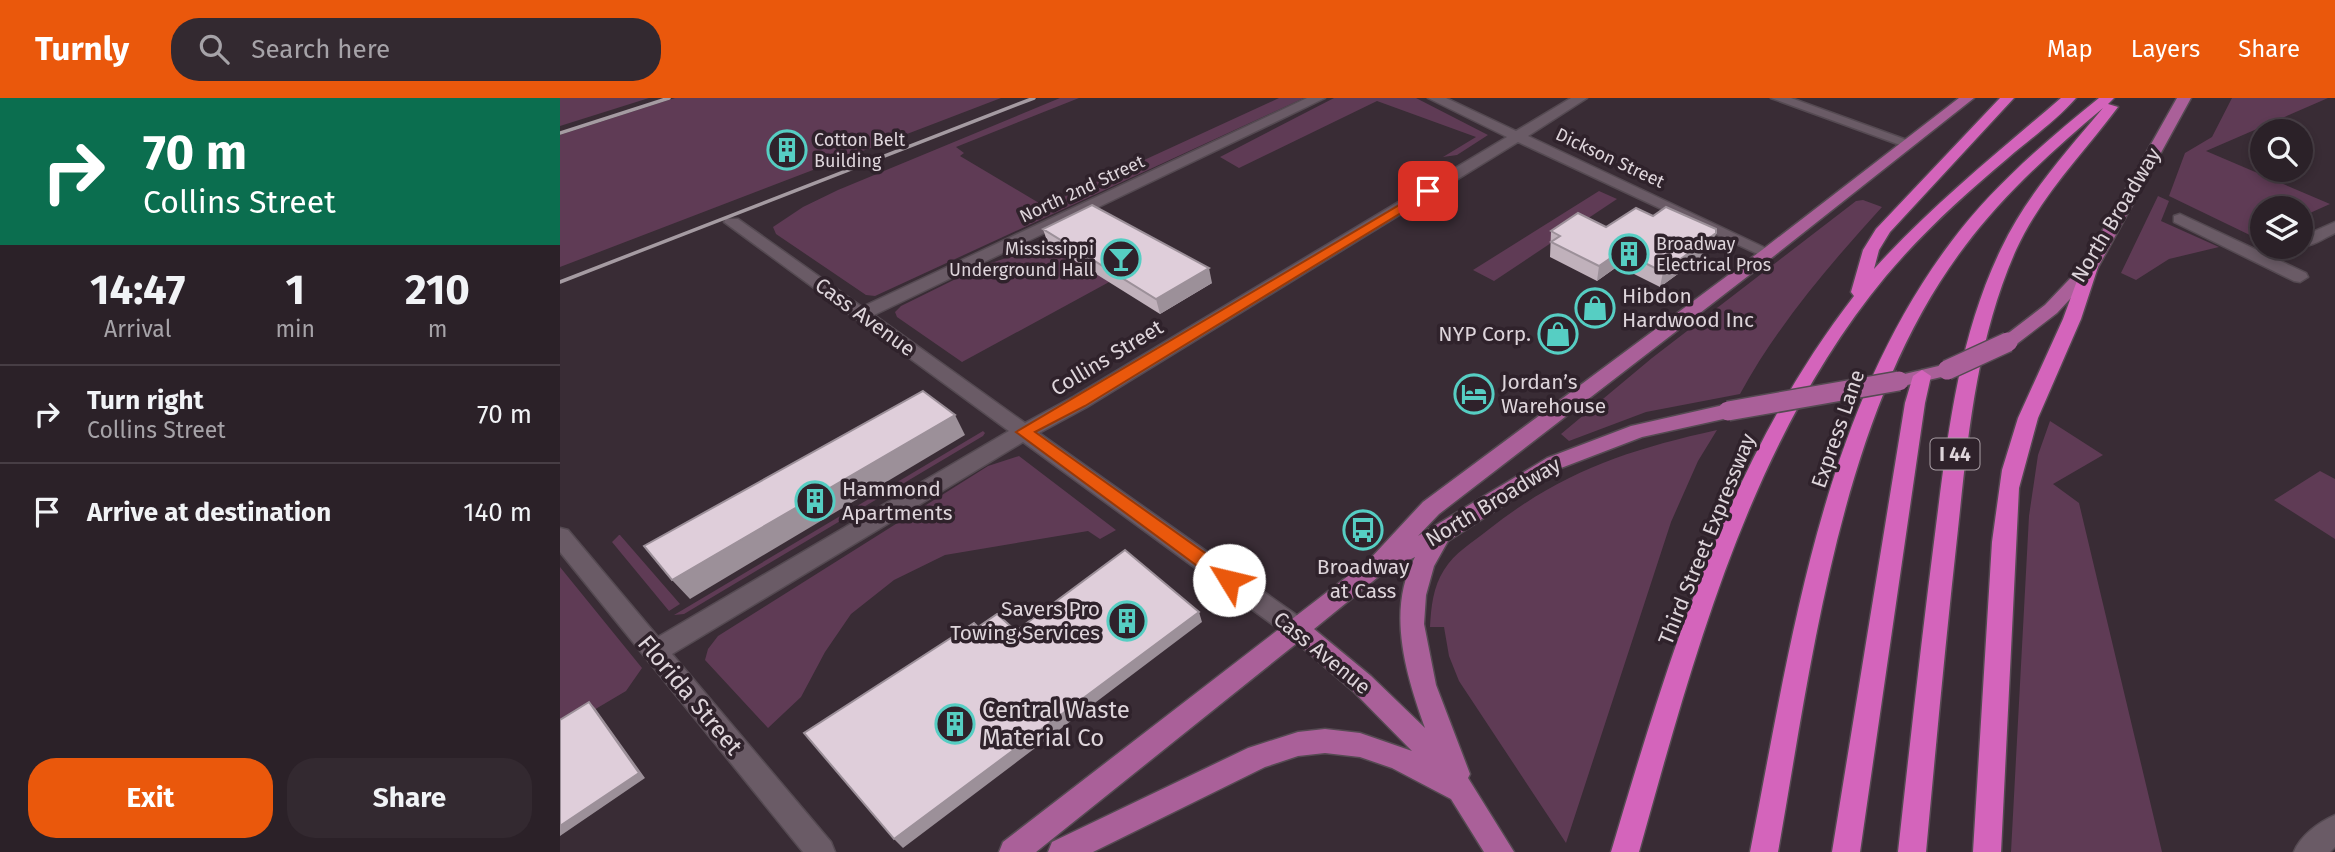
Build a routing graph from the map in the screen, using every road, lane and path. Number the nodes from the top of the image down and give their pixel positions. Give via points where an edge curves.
1 (1318, 98) edge
2 (1435, 98) edge
3 (1580, 98) edge
4 (1778, 98) edge
5 (1967, 98) edge
6 (2007, 98) edge
7 (2069, 98) edge
8 (2107, 98) edge
9 (2118, 98) edge
10 (2184, 98) edge
11 (1517, 136) junction
12 (1908, 143) junction
13 (2180, 219) dead end
14 (732, 222) dead end
15 (2335, 227) edge
16 (2313, 237) edge
17 (1768, 253) junction
18 (2265, 260) joint
19 (2090, 267) junction
20 (2300, 277) dead end
21 (1859, 298) junction
22 (862, 314) junction
23 (1922, 376) junction
24 (1024, 432) junction
25 (1442, 534) junction
26 (560, 536) edge
27 (1375, 567) junction
28 (1296, 628) junction
29 (654, 652) junction
30 (1461, 790) junction
31 (2335, 829) edge
32 (821, 852) edge
33 (1013, 852) edge
34 (1062, 852) edge
35 (1500, 852) edge
36 (1625, 852) edge
37 (1764, 852) edge
38 (1846, 852) edge
39 (1912, 852) edge
40 (1987, 852) edge
41 (2308, 852) edge

1 - 22 street, North 2nd Street
2 - 11 street, Dickson Street
3 - 11 street, Collins Street
4 - 12 street
5 - 12 main road, North Broadway
6 - 21 highway via 1884,229 1871,250
7 - 21 highway, Third Street Expressway via 1930,219
8 - 37 highway, Express Lane via 2060,138 1955,247 1883,372 1826,547
9 - 39 highway, I 44 via 2030,210 1992,289 1979,328 1958,428
10 - 19 main road, North Broadway
11 - 17 street, Dickson Street
11 - 24 street, Collins Street
12 - 17 main road, North Broadway
13 - 18 street
14 - 22 street, Cass Avenue
15 - 16 street
17 - 27 main road, North Broadway via 1431,508
18 - 20 street
19 - 23 main road, North Broadway, bridge via 2051,309 2008,342 1947,370
19 - 40 highway via 2056,357 2029,410 2012,472
21 - 36 highway, Third Street Expressway via 1797,394 1734,527 1692,639
22 - 24 street, Cass Avenue
23 - 25 main road, North Broadway, bridge via 1638,431 1587,449 1511,487
23 - 38 highway
24 - 28 street, Cass Avenue
24 - 29 street, Collins Street
25 - 27 main road, North Broadway
25 - 30 main road via 1419,572 1411,630 1425,689
26 - 29 street, Florida Street
27 - 28 main road, North Broadway
28 - 30 main road, Cass Avenue via 1387,707
28 - 33 main road, North Broadway
29 - 32 street, Florida Street
30 - 34 main road via 1360,744 1298,744 1258,757
30 - 35 main road, Cass Avenue
31 - 41 street

